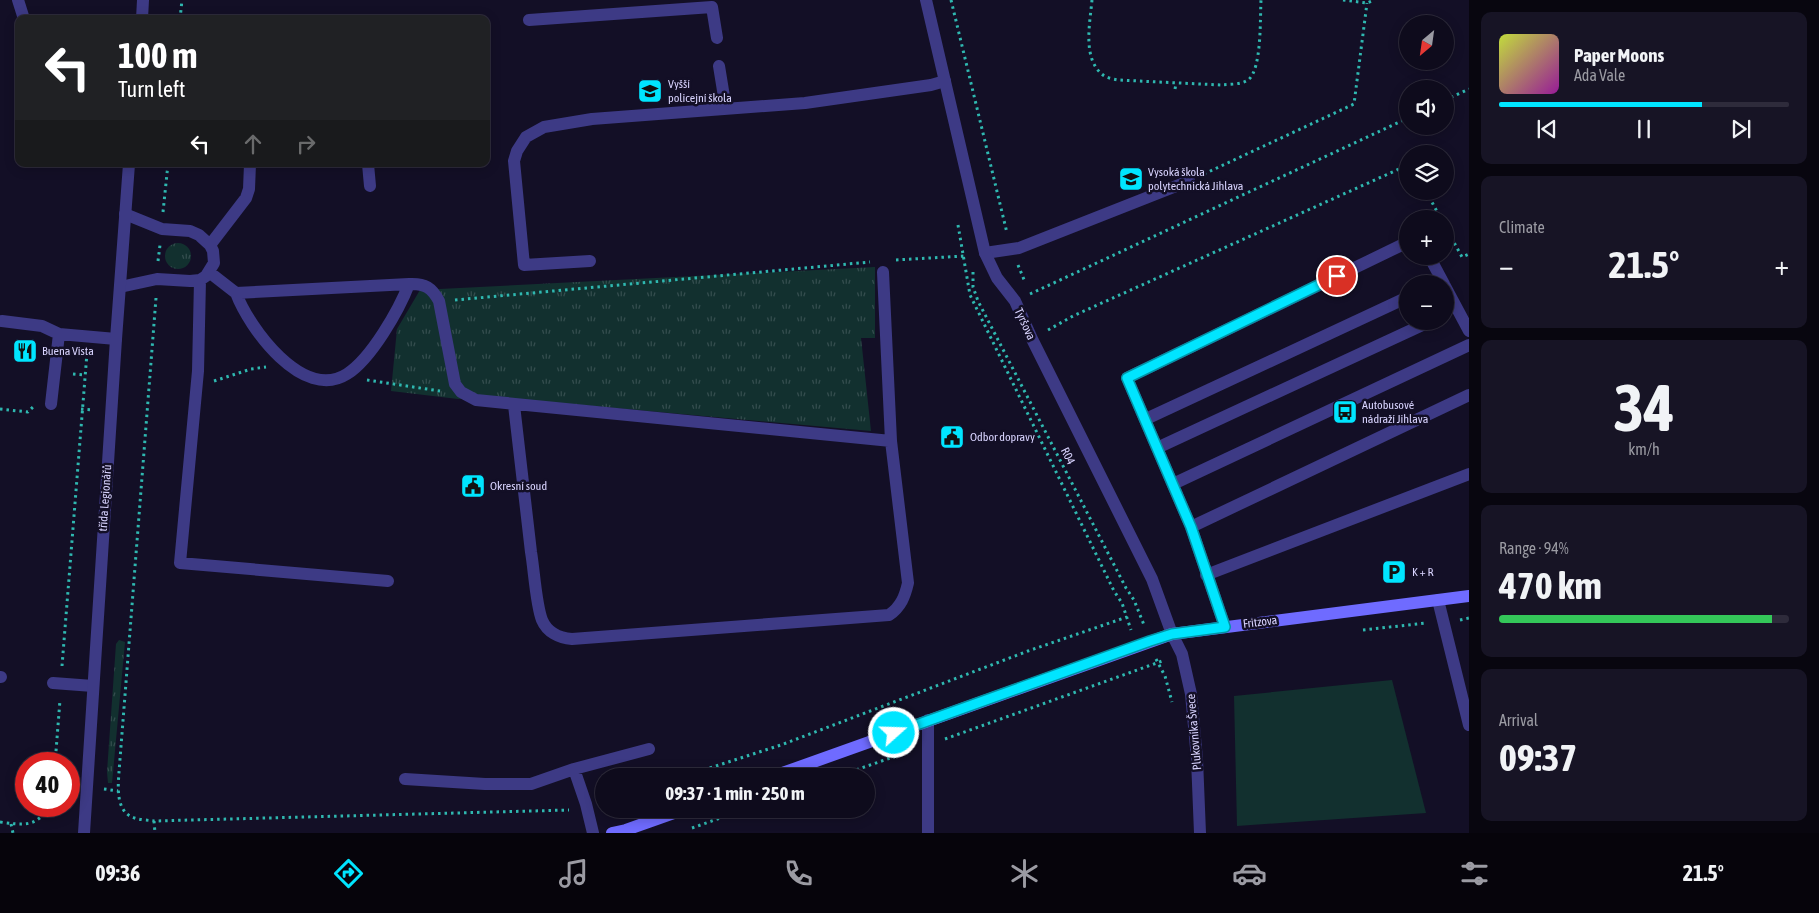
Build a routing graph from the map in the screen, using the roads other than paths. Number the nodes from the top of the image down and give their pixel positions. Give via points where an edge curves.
1 (18, 0) edge
2 (143, 0) edge
3 (926, 0) edge
4 (23, 15) edge
5 (142, 15) edge
6 (529, 20) dead end
7 (717, 38) dead end
8 (719, 66) dead end
9 (945, 81) junction
10 (726, 109) junction
11 (129, 167) edge
12 (250, 167) edge
13 (368, 167) edge
14 (1189, 181) road end
15 (370, 186) dead end
16 (125, 214) junction
17 (210, 244) junction
18 (1399, 246) edge
19 (985, 253) junction
20 (590, 261) dead end
21 (883, 272) dead end
22 (204, 276) junction
23 (409, 284) junction
24 (120, 286) junction
25 (236, 293) junction
26 (1399, 301) edge
27 (1454, 304) edge
28 (1457, 309) junction
29 (1454, 310) edge
30 (2, 321) dead end
31 (1412, 330) edge
32 (1469, 331) edge
33 (59, 334) junction
34 (116, 339) junction
35 (1469, 345) edge
36 (1469, 395) edge
37 (51, 404) road end
38 (514, 404) junction
39 (1146, 419) junction
40 (891, 441) junction
41 (1157, 448) junction
42 (1469, 474) edge
43 (1173, 484) junction
44 (1191, 527) junction
45 (1206, 575) junction
46 (388, 581) dead end
47 (1469, 596) edge
48 (1438, 600) junction
49 (1225, 627) junction
50 (1172, 634) junction
51 (57, 683) road end
52 (93, 686) junction
53 (928, 720) junction
54 (1469, 725) edge
55 (649, 749) dead end
56 (796, 768) edge
57 (574, 769) junction
58 (405, 779) dead end
59 (660, 818) edge
60 (84, 833) edge
61 (593, 833) edge
62 (612, 833) edge
63 (928, 833) edge
64 (1200, 833) edge

1 - 4 street
2 - 5 street
3 - 9 street, Tyršova
6 - 7 street via 712,8
8 - 10 street
9 - 10 street via 806,103
9 - 19 street, Tyršova
10 - 20 street via 592,119 544,127 526,137 514,161 524,265
11 - 16 street, třída Legionářů
12 - 17 street via 246,198
13 - 15 street
14 - 19 street via 1019,248
16 - 17 street via 162,229 190,231
16 - 24 street, třída Legionářů
17 - 22 street via 214,263
18 - 39 street via 1127,378
19 - 50 street, Tyršova via 997,278 1015,301 1152,580
21 - 40 street
22 - 24 street via 190,281 156,279
22 - 25 street
22 - 46 street via 180,563
23 - 25 street
23 - 25 street via 400,306 358,364 347,374 325,379 312,378 289,366 252,325
23 - 38 street via 426,285 439,301 452,373 461,392 476,400
24 - 34 street, třída Legionářů
26 - 39 street
27 - 28 street
28 - 29 street
28 - 32 street
30 - 33 street via 42,326
31 - 41 street
33 - 34 street
33 - 37 street
34 - 52 street, třída Legionářů
35 - 43 street
36 - 44 street
38 - 40 street
38 - 40 street via 542,619 547,628 572,639 890,615 898,609 908,583
39 - 41 street
41 - 43 street
42 - 45 street
43 - 44 street
44 - 45 street
45 - 49 street
47 - 48 street, Fritzova
48 - 49 street, Fritzova
48 - 54 street
49 - 50 street, Fritzova
50 - 53 street, Fritzova
50 - 64 street, Plukovníka Švece via 1182,654 1192,694
51 - 52 street
52 - 60 street, třída Legionářů
53 - 56 street, Fritzova
53 - 63 street
55 - 57 street
57 - 58 street via 531,784
57 - 61 street
59 - 62 street

